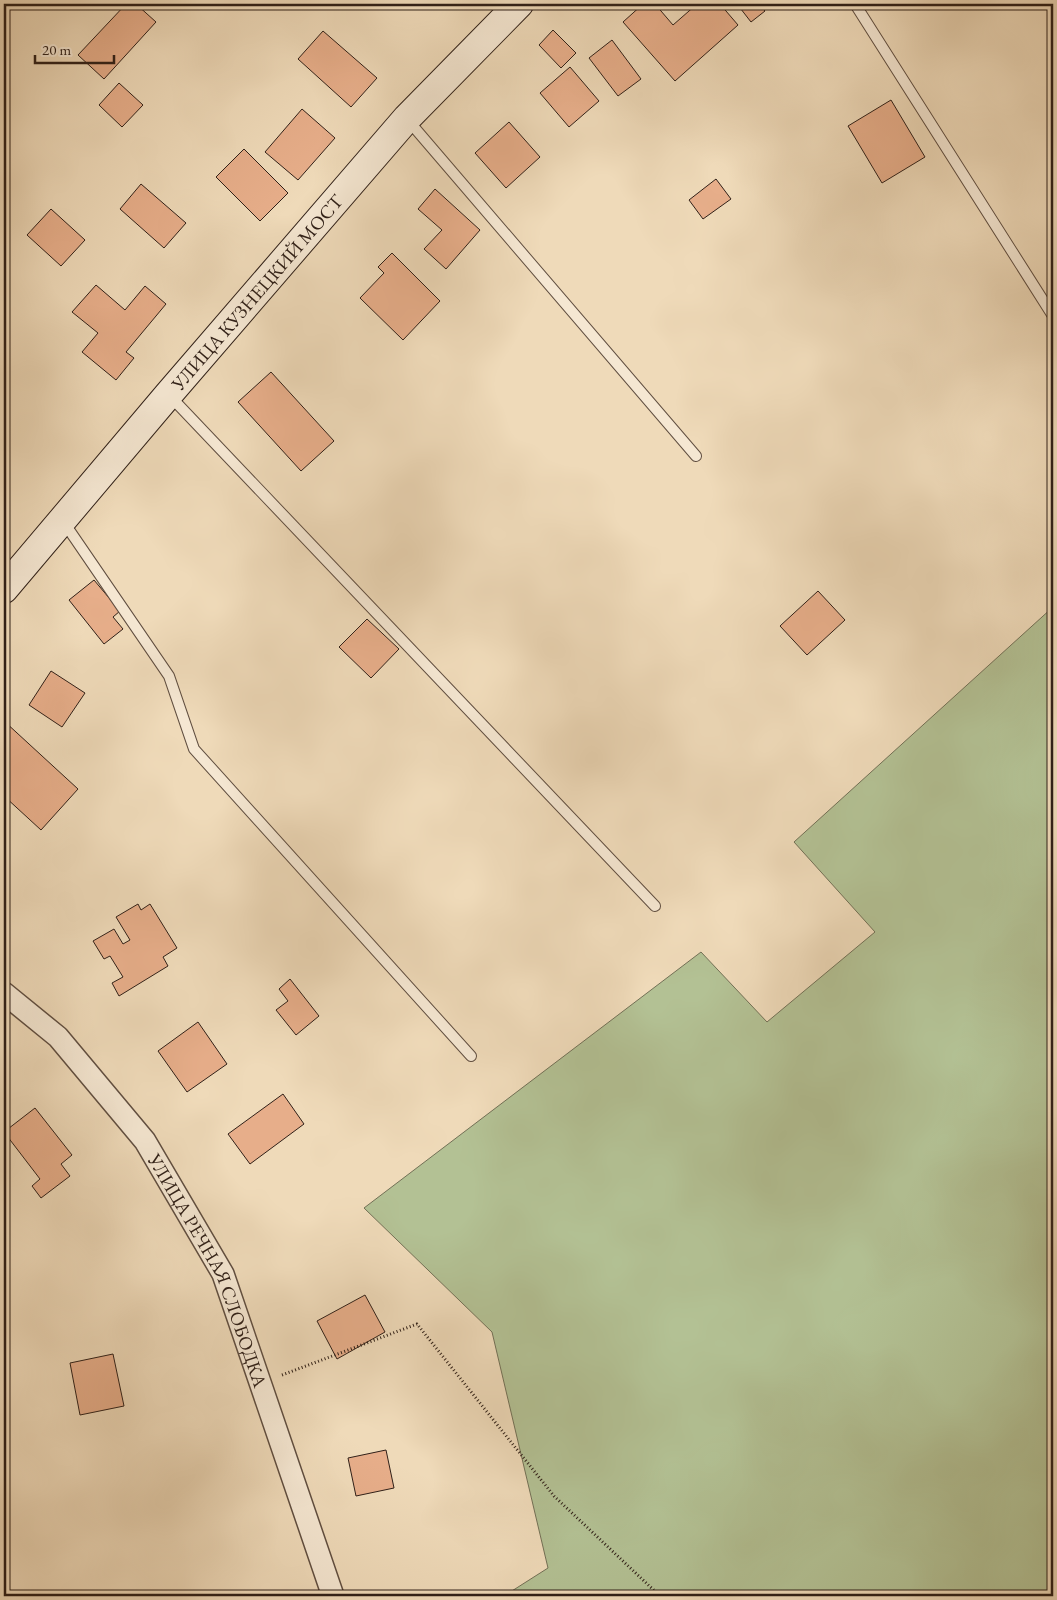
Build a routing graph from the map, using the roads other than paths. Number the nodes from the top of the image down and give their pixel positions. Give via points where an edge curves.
1 (519, 4) edge
2 (854, 4) edge
3 (407, 118) junction
4 (1053, 316) edge
5 (168, 395) junction
6 (696, 456) dead end
7 (63, 520) junction
8 (4, 589) edge
9 (655, 906) dead end
10 (4, 994) edge
11 (471, 1056) dead end
12 (333, 1596) edge

1 - 3 street, УЛИЦА КУЗНЕЦКИЙ МОСТ
2 - 4 lane
3 - 5 street, УЛИЦА КУЗНЕЦКИЙ МОСТ
3 - 6 lane
5 - 7 street, УЛИЦА КУЗНЕЦКИЙ МОСТ
5 - 9 lane
7 - 8 street, УЛИЦА КУЗНЕЦКИЙ МОСТ
7 - 11 lane via 169,676 194,749
10 - 12 street, УЛИЦА РЕЧНАЯ СЛОБОДКА via 58,1037 145,1141 223,1274

